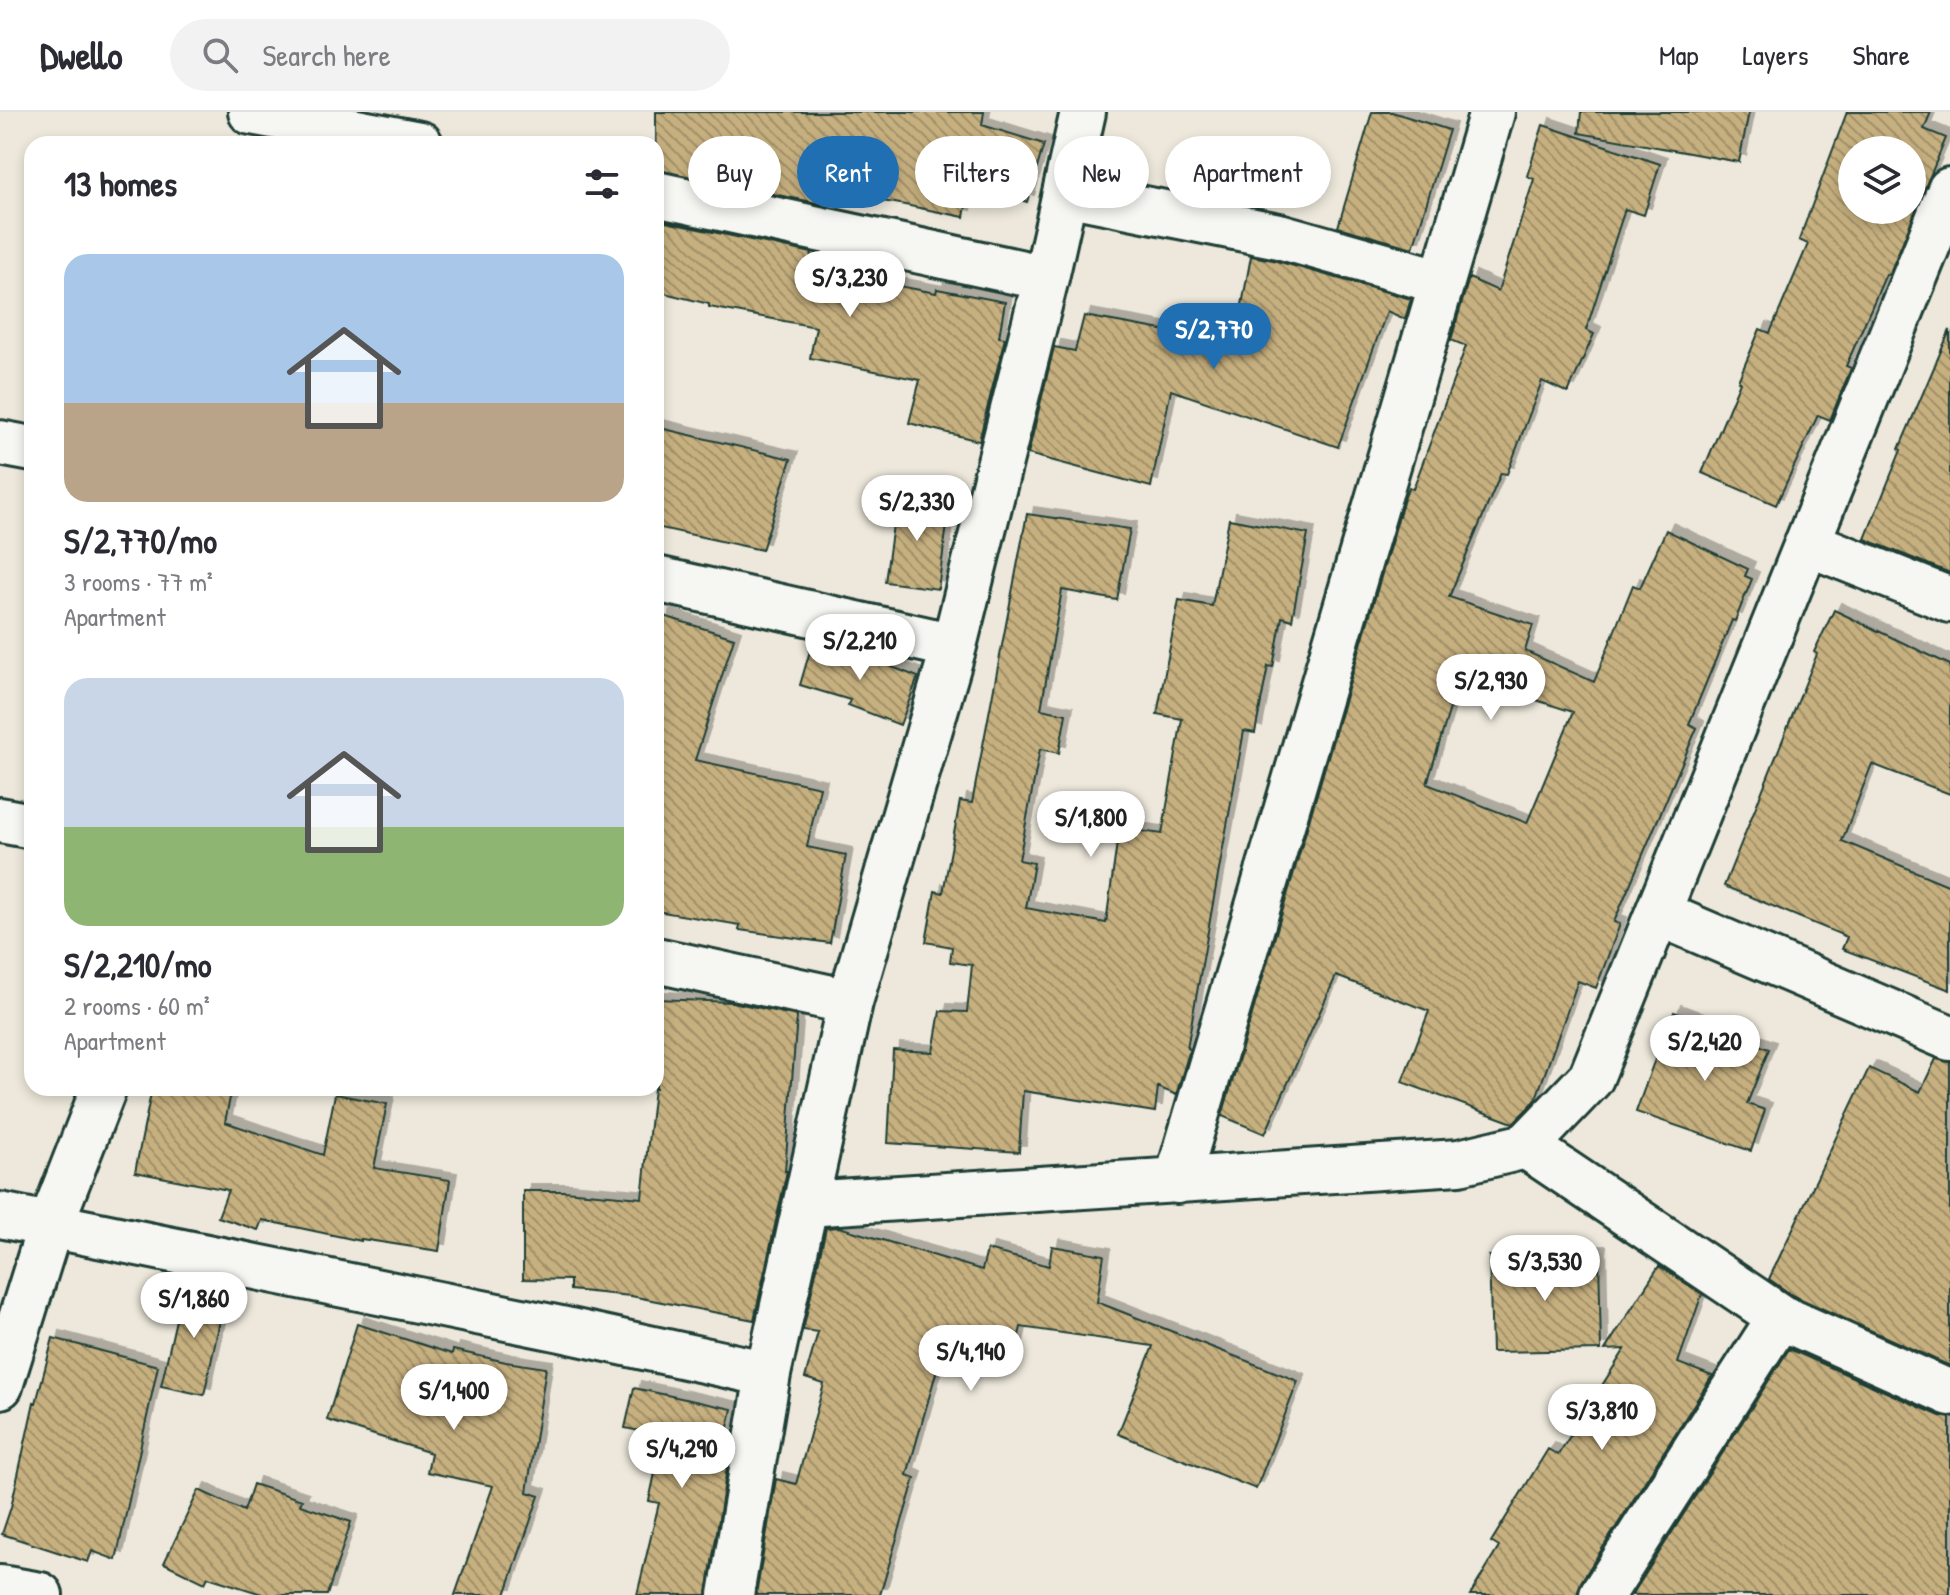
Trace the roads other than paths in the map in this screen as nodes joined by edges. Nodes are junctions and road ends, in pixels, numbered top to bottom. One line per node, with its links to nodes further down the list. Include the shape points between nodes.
1 (251, 112): 5 (street)
2 (434, 112): 6 (street)
3 (1083, 112): 7 (street)
4 (1492, 112): 13 (street)
5 (378, 136)
6 (424, 136)
7 (1078, 136)
8 (664, 196): 12 (street)
9 (1948, 198): 16 (street)
10 (1062, 208): 12 (street)
11 (1140, 208): 13 (street, via 1279,236)
12 (1046, 278): 19 (street)
13 (1442, 282): 28 (street)
14 (0, 443): 15 (street)
15 (24, 448)
16 (1807, 543): 18 (street); 22 (street)
17 (664, 581): 19 (street)
18 (1950, 600)
19 (954, 646): 24 (street)
20 (0, 820): 21 (street)
21 (24, 824)
22 (1658, 913): 25 (street); 27 (street, via 1591,1078)
23 (664, 962): 24 (street)
24 (850, 1002): 29 (street)
25 (1950, 1038)
26 (101, 1096): 31 (street)
27 (1526, 1146): 28 (street, via 1459,1162); 32 (street)
28 (1177, 1181): 29 (street)
29 (806, 1204): 33 (street)
30 (0, 1215): 31 (street)
31 (50, 1226): 33 (street); 34 (street)
32 (1780, 1317): 35 (street); 39 (street)
33 (768, 1374): 38 (street)
34 (0, 1386)
35 (1950, 1393)
36 (0, 1588): 37 (street)
37 (40, 1595)
38 (731, 1595)
39 (1602, 1595)

